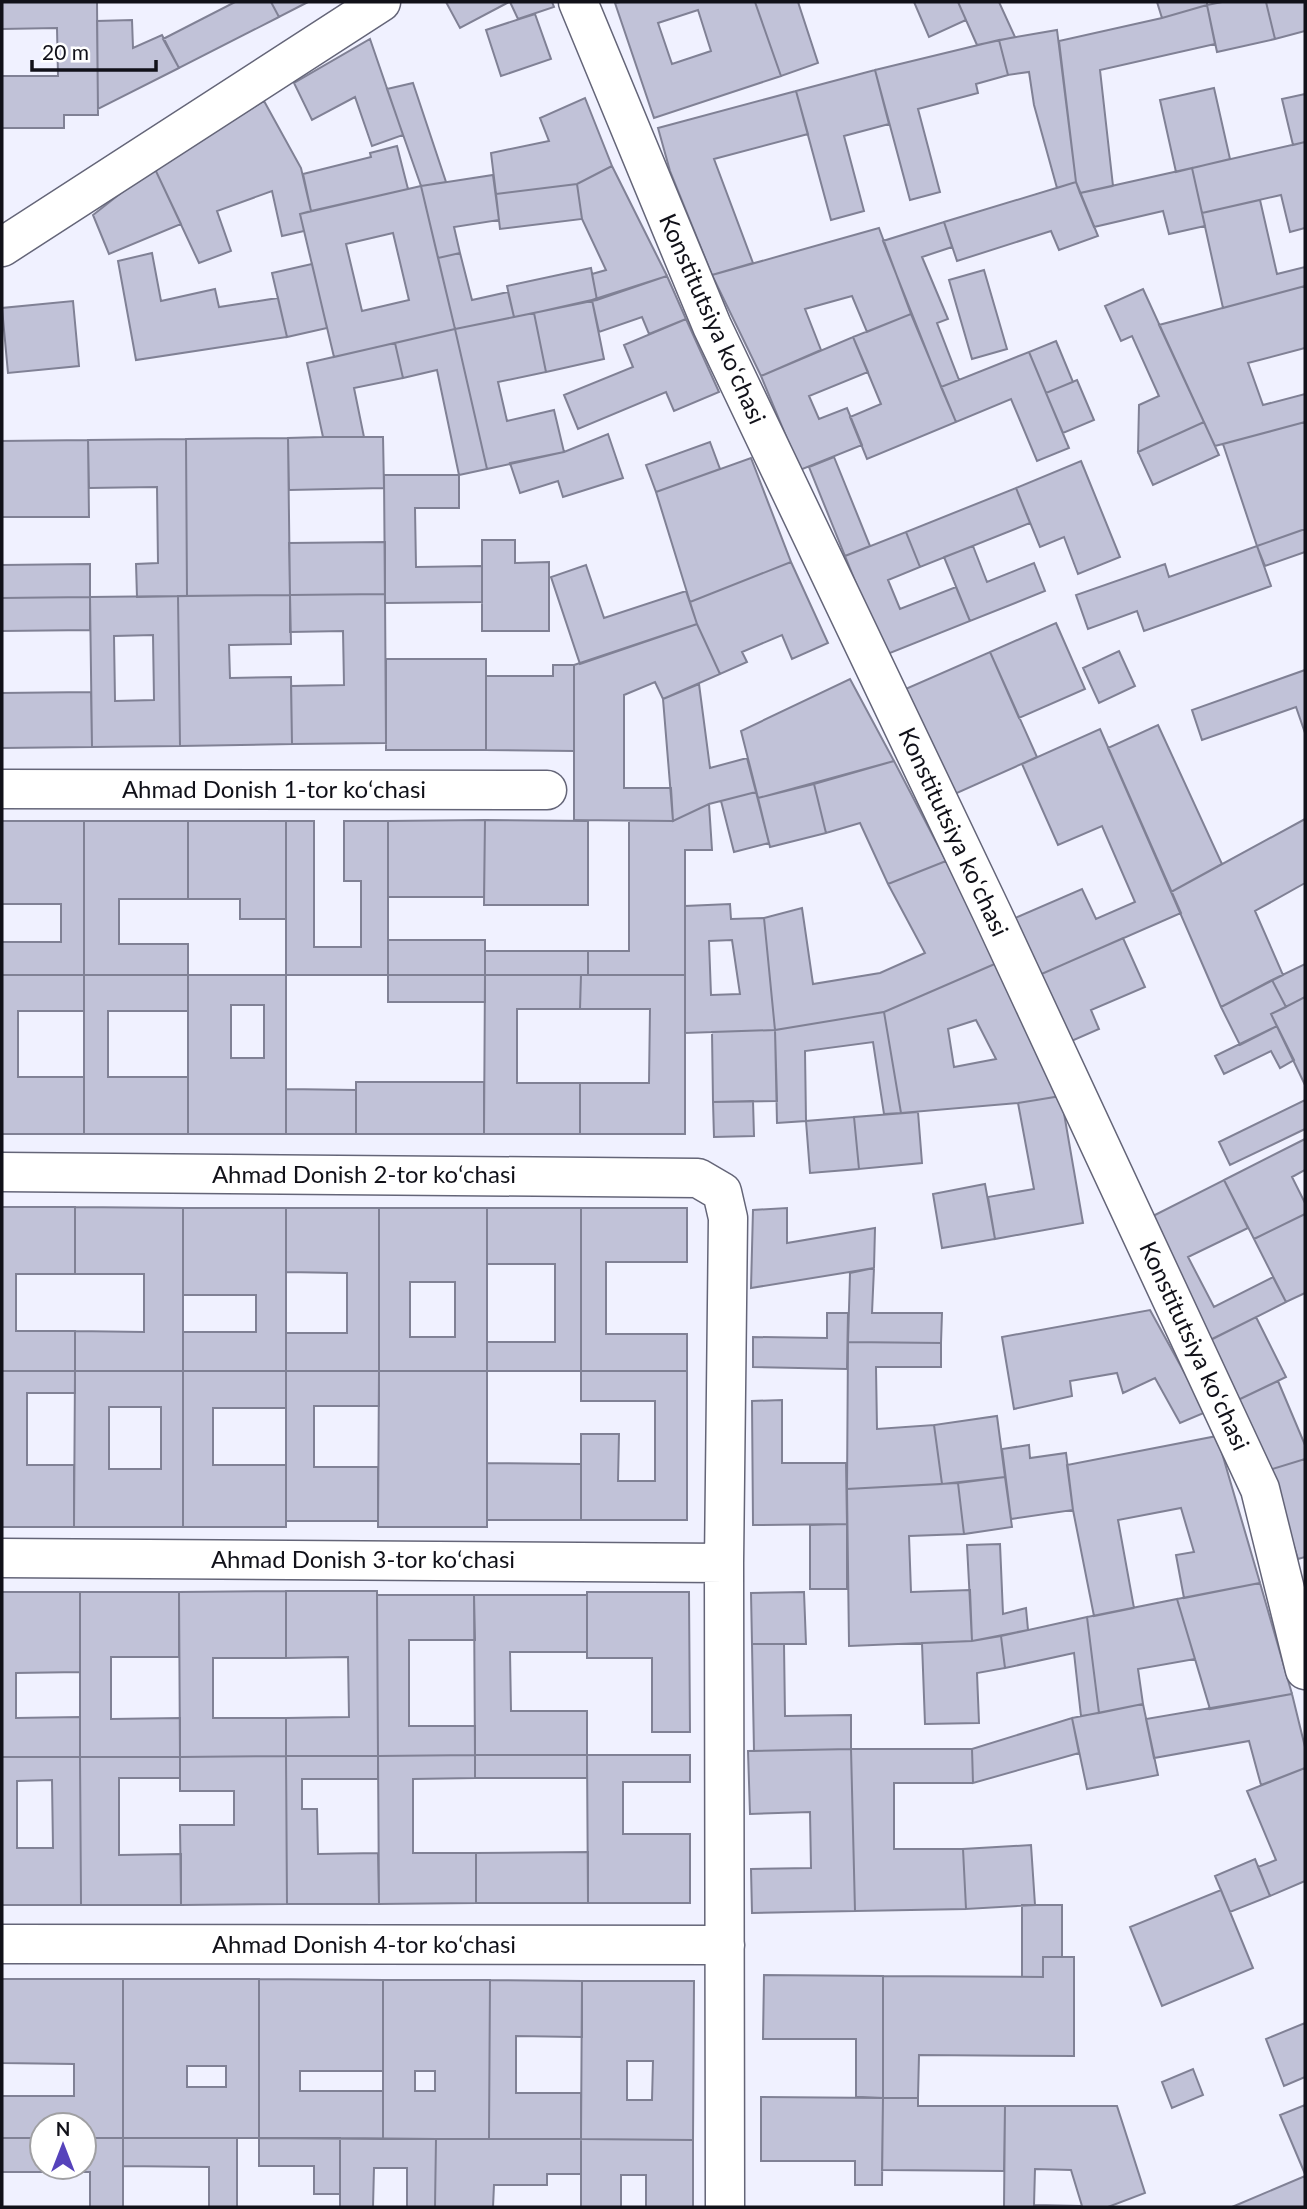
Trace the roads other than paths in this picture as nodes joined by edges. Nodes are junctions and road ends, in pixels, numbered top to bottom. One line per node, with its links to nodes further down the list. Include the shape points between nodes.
1 (381, 2): 3 (street)
2 (578, 2): 9 (street, Konstitutsiya koʻchasi, via 712,326 1260,1489)
3 (2, 247)
4 (2, 789): 5 (street, Ahmad Donish 1-tor koʻchasi)
5 (547, 790)
6 (2, 1172): 8 (street, Ahmad Donish 2-tor koʻchasi, via 698,1178 722,1192 727,1218)
7 (2, 1558): 8 (street, Ahmad Donish 3-tor koʻchasi)
8 (724, 1563): 11 (street)
9 (1305, 1670)
10 (2, 1944): 11 (street, Ahmad Donish 4-tor koʻchasi)
11 (725, 1945): 12 (street)
12 (725, 2207)

